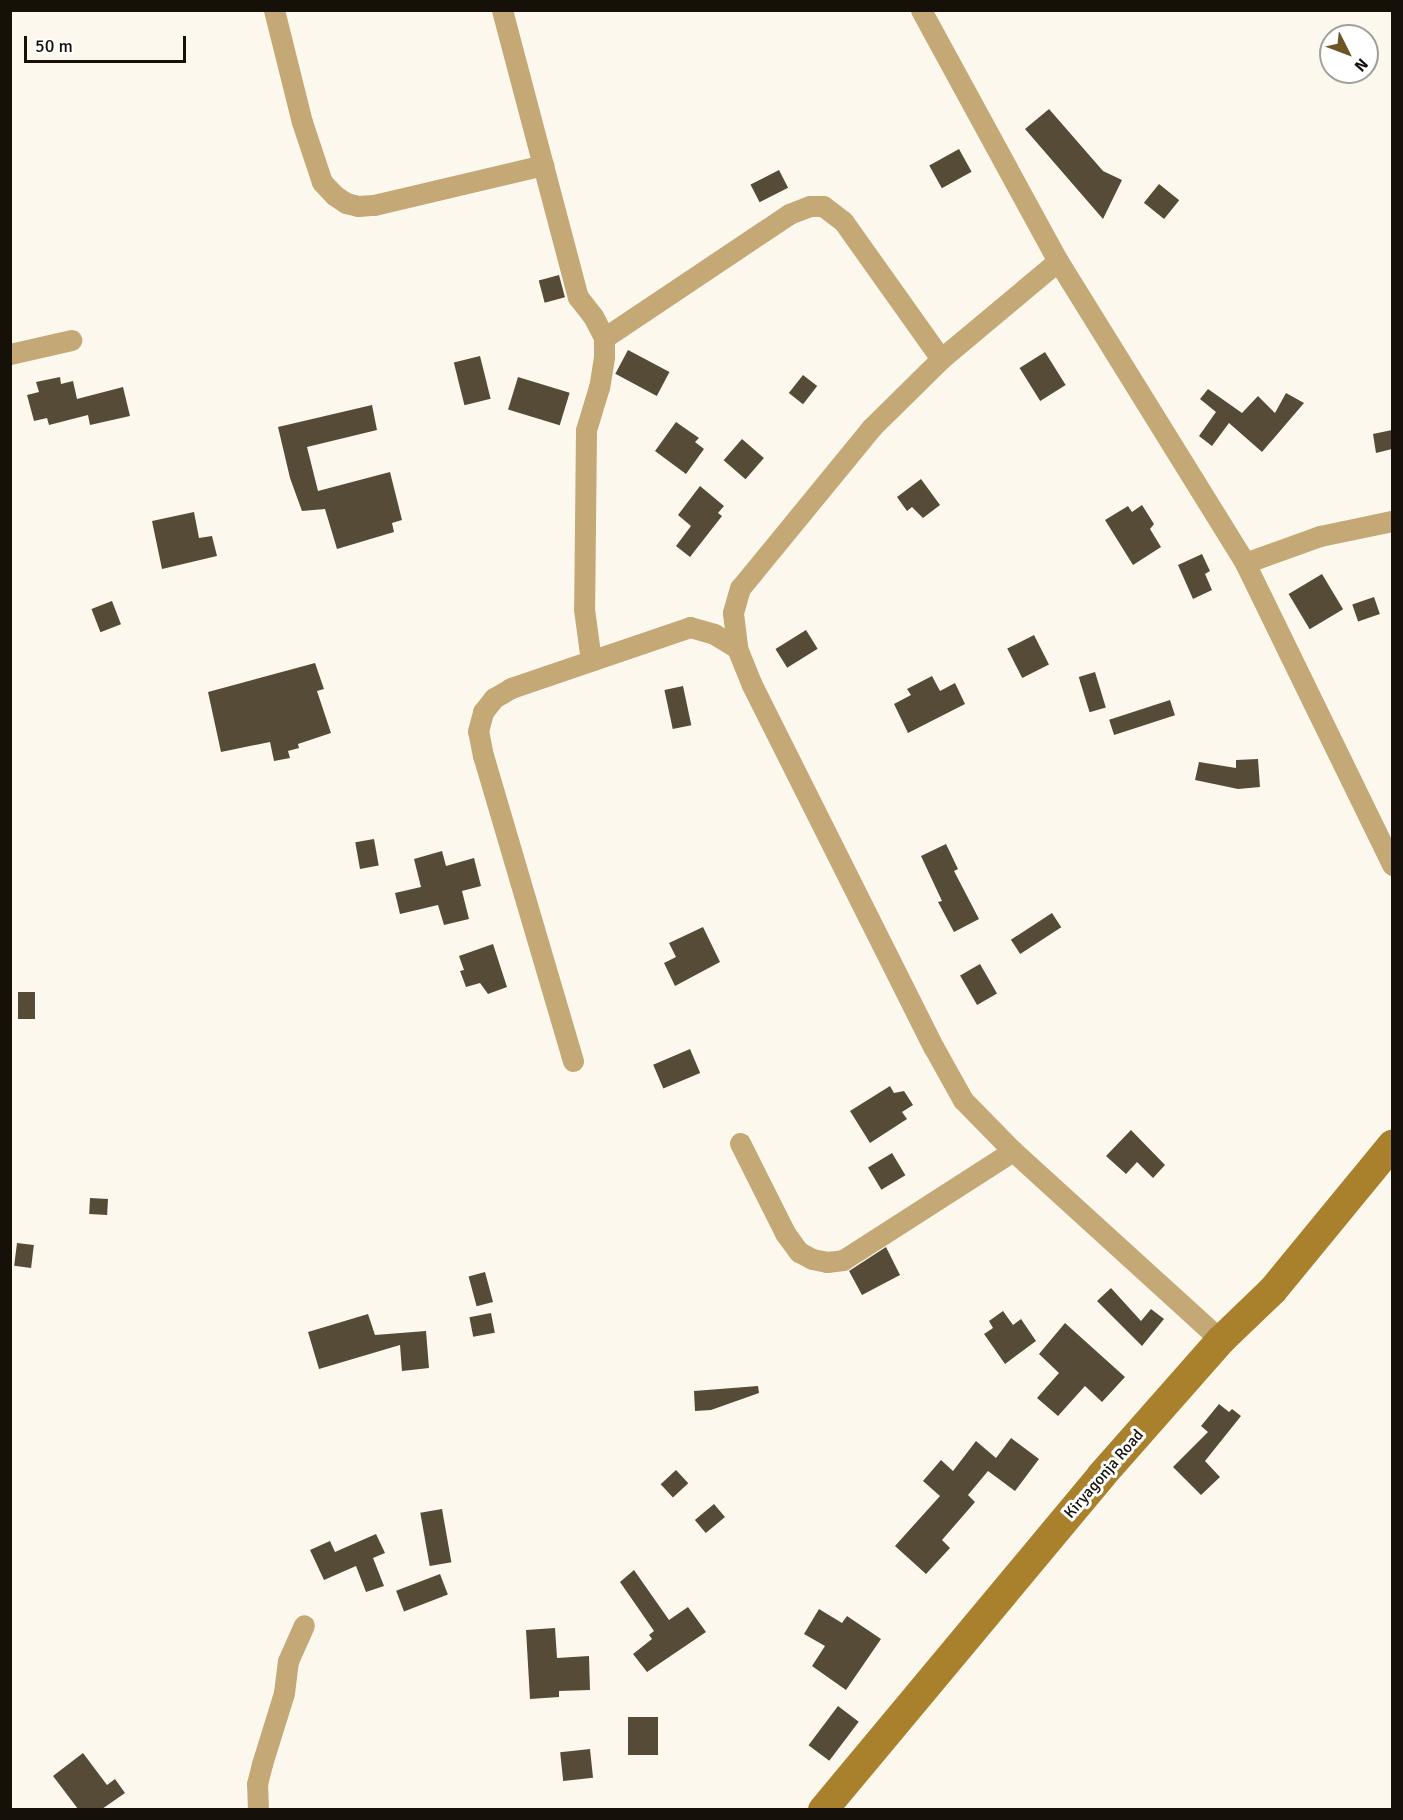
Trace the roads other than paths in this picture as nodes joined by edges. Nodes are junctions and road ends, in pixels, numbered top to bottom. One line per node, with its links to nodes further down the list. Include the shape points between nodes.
1 (274, 10): 4 (street, via 302,122 322,182 340,199 358,206 374,205)
2 (502, 10): 4 (street)
3 (921, 10): 5 (street)
4 (543, 165): 6 (street, via 578,297)
5 (1059, 261): 9 (street); 11 (street)
6 (604, 338): 9 (street, via 789,214 810,206 824,207 843,221); 13 (street, via 599,387 586,430 584,609)
7 (71, 340): 8 (street)
8 (10, 354)
9 (941, 359): 12 (street, via 872,427 740,588 733,614)
10 (1392, 521): 11 (street, via 1320,536)
11 (1245, 563): 14 (street)
12 (738, 648): 13 (street, via 714,633 690,627); 18 (street, via 752,685 939,1057 963,1100)
13 (591, 661): 15 (street, via 494,698 483,712 478,731)
14 (1392, 865)
15 (573, 1061)
16 (740, 1143): 18 (street, via 785,1233 799,1252 827,1262 843,1260)
17 (1392, 1145): 19 (street, Kiryagonja Road, via 1273,1290)
18 (1013, 1151): 19 (street)
19 (1221, 1340): 22 (street, Kiryagonja Road, via 1101,1476)
20 (304, 1626): 21 (street, via 288,1661 284,1693 262,1764 257,1784)
21 (258, 1809)
22 (823, 1809)

